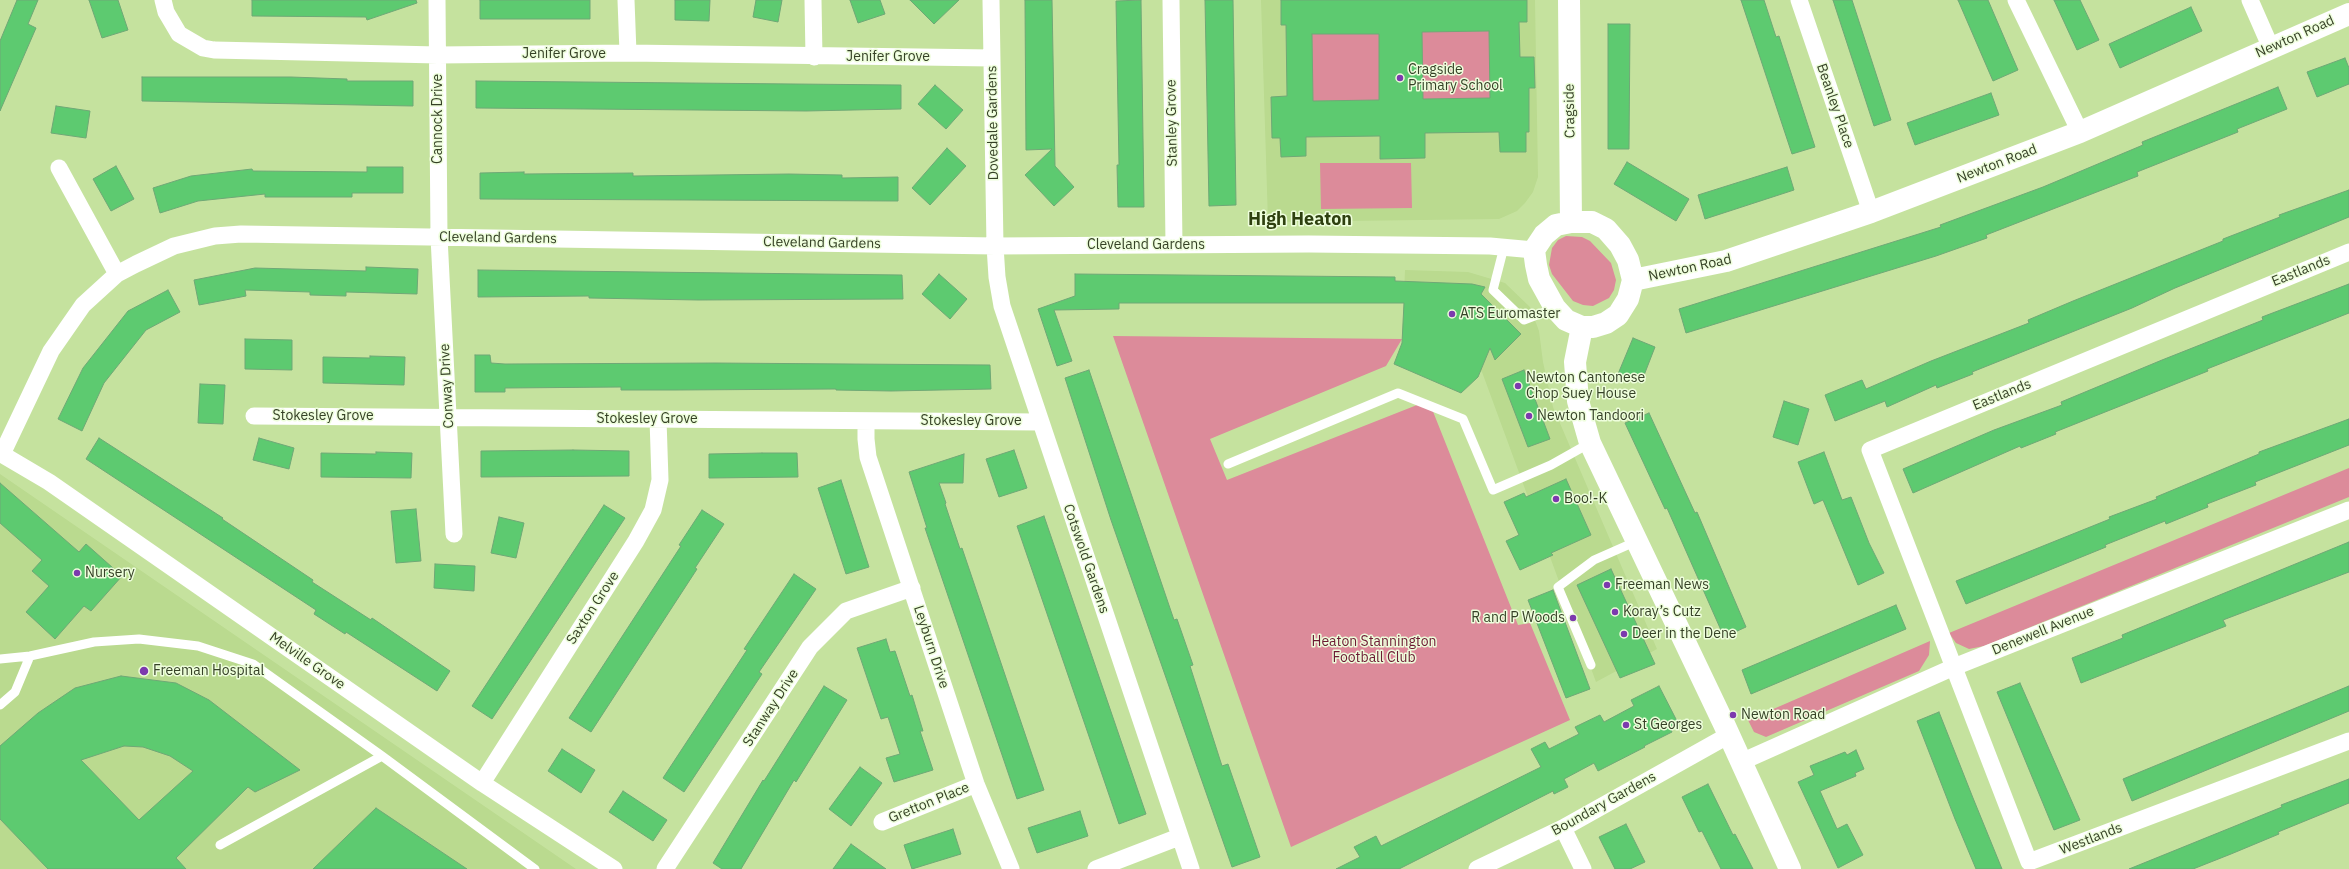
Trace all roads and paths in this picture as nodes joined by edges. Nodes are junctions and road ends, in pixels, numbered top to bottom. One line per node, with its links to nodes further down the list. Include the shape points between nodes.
1 (163, 0): 14 (street, Jenifer Grove, via 166,12 180,34 196,44 214,50)
2 (437, 0): 14 (street, Cannock Drive)
3 (626, 0): 13 (street)
4 (813, 0): 15 (street)
5 (991, 0): 16 (street, Dovedale Gardens)
6 (1171, 0): 22 (street, Stanley Grove)
7 (1569, 0): 20 (street, Cragside)
8 (1799, 0): 19 (street, Beanley Place)
9 (2016, 0): 17 (street)
10 (2250, 0): 12 (street)
11 (2349, 14): 12 (street, Newton Road)
12 (2272, 48): 17 (street, Newton Road)
13 (628, 53): 14 (street, Jenifer Grove); 15 (street, Jenifer Grove)
14 (438, 54): 21 (street, Cannock Drive)
15 (814, 57): 16 (street, Jenifer Grove)
16 (992, 58): 23 (street, Dovedale Gardens)
17 (2080, 132): 19 (street, Newton Road)
18 (59, 168): 27 (street)
19 (1870, 212): 28 (street, Newton Road, via 1726,262)
20 (1571, 222): 25 (street, via 1556,225 1544,235); 28 (street, via 1592,222 1606,229 1620,245 1628,260)
21 (440, 237): 23 (street, Cleveland Gardens); 27 (street, Cleveland Gardens, via 241,234 215,236 174,246); 32 (street, Conway Drive)
22 (1174, 245): 23 (street, Cleveland Gardens); 24 (street, Cleveland Gardens)
23 (995, 246): 35 (street, Cotswold Gardens, via 1002,306)
24 (1504, 247): 25 (street, Cleveland Gardens); 29 (lane, via 1493,290 1524,320)
25 (1534, 250): 29 (street, via 1539,279)
26 (2349, 252): 46 (street, Eastlands, via 1870,450)
27 (118, 274): 37 (street, Cleveland Gardens, via 83,305 58,338)
28 (1633, 280): 30 (street, via 1628,299 1618,315 1606,323)
29 (1555, 308): 30 (street, via 1566,320)
30 (1582, 327): 36 (street, via 1575,362 1578,401)
31 (254, 416): 32 (street, Stokesley Grove)
32 (448, 417): 33 (street, Stokesley Grove); 40 (street, Conway Drive)
33 (658, 419): 34 (street, Stokesley Grove); 52 (street, Saxton Grove, via 660,480 653,510 632,548)
34 (866, 421): 35 (street, Stokesley Grove); 42 (street, Leyburn Drive, via 868,457)
35 (1039, 422): 56 (street, Cotswold Gardens)
36 (1590, 443): 38 (lane, via 1551,465 1493,490 1463,419 1398,393); 41 (street)
37 (1, 454): 52 (street, Melville Grove, via 55,486)
38 (1228, 464)
39 (2349, 510): 46 (street, Denewell Avenue)
40 (454, 534)
41 (1637, 541): 45 (lane, via 1594,560 1558,587); 48 (street)
42 (912, 588): 53 (street, Leyburn Drive); 60 (street, Stanway Drive, via 846,611 810,647)
43 (30, 656): 44 (lane); 47 (lane, via 15,692); 50 (lane, via 94,642 140,639 198,646 253,664)
44 (1, 657)
45 (1591, 665)
46 (1954, 667): 49 (street, Westlands, via 2029,862); 51 (street, Denewell Avenue)
47 (0, 705)
48 (1729, 735): 51 (street); 55 (street, Boundary Gardens)
49 (2349, 741)
50 (382, 756): 57 (lane); 58 (lane)
51 (1741, 762): 66 (street)
52 (482, 783): 59 (street, Melville Grove)
53 (976, 784): 54 (street, Gretton Place); 61 (street, Leyburn Drive)
54 (882, 822)
55 (1563, 828): 64 (street, Boundary Gardens); 65 (street)
56 (1179, 837): 62 (street); 63 (street, Cotswold Gardens)
57 (220, 845)
58 (535, 869)
59 (614, 869)
60 (665, 869)
61 (1011, 869)
62 (1096, 869)
63 (1191, 869)
64 (1477, 869)
65 (1583, 869)
66 (1790, 869)

